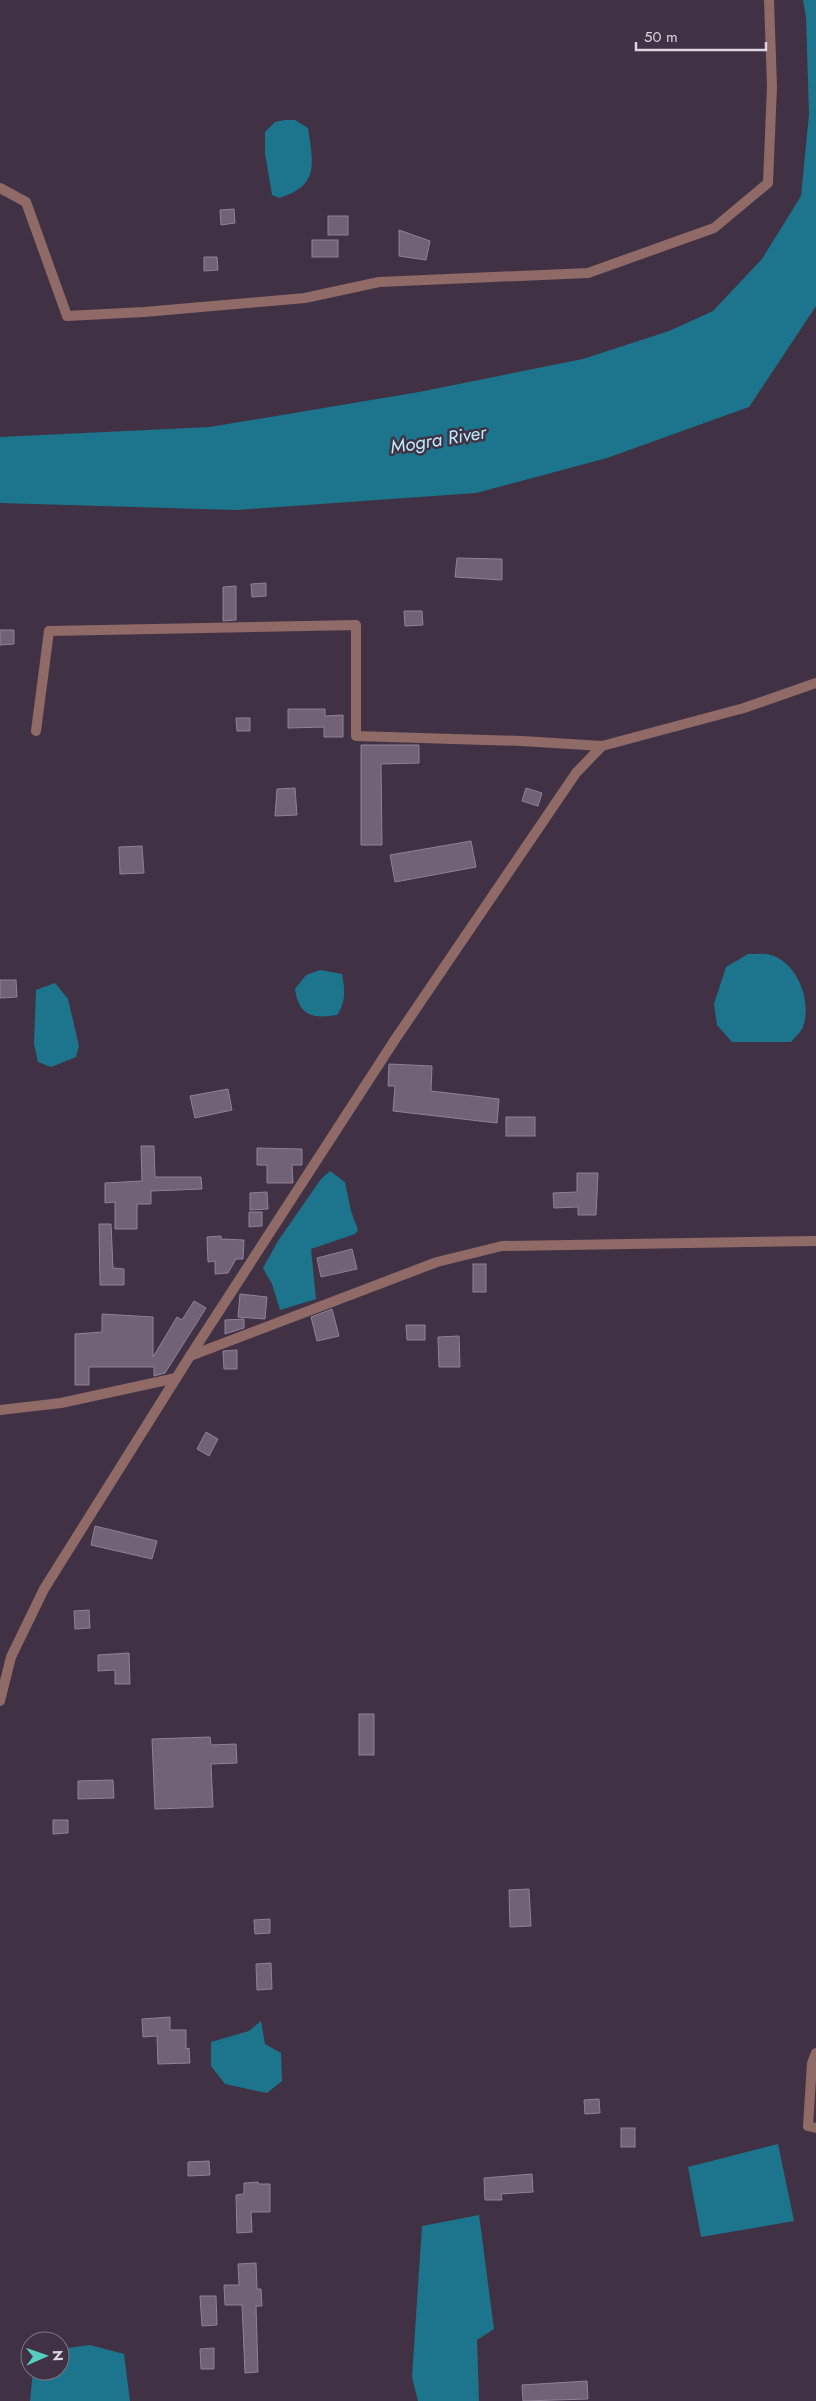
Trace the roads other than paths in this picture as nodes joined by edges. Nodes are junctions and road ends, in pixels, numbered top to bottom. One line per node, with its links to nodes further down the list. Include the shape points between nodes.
1 (769, 0): 2 (street, via 772,86 768,184 714,228 588,273 379,282 305,298 66,316 26,202)
2 (0, 188)
3 (816, 683): 5 (street, via 744,708)
4 (36, 730): 5 (street, via 49,632 356,626 356,736)
5 (602, 746): 7 (street, via 576,774 410,1016)
6 (816, 1241): 7 (street, via 502,1246 438,1262)
7 (190, 1356): 8 (street)
8 (176, 1378): 9 (street, via 61,1403); 10 (street, via 44,1589 11,1658)
9 (0, 1410)
10 (0, 1701)
11 (816, 2053): 12 (street, via 812,2063 808,2126)
12 (816, 2128)

